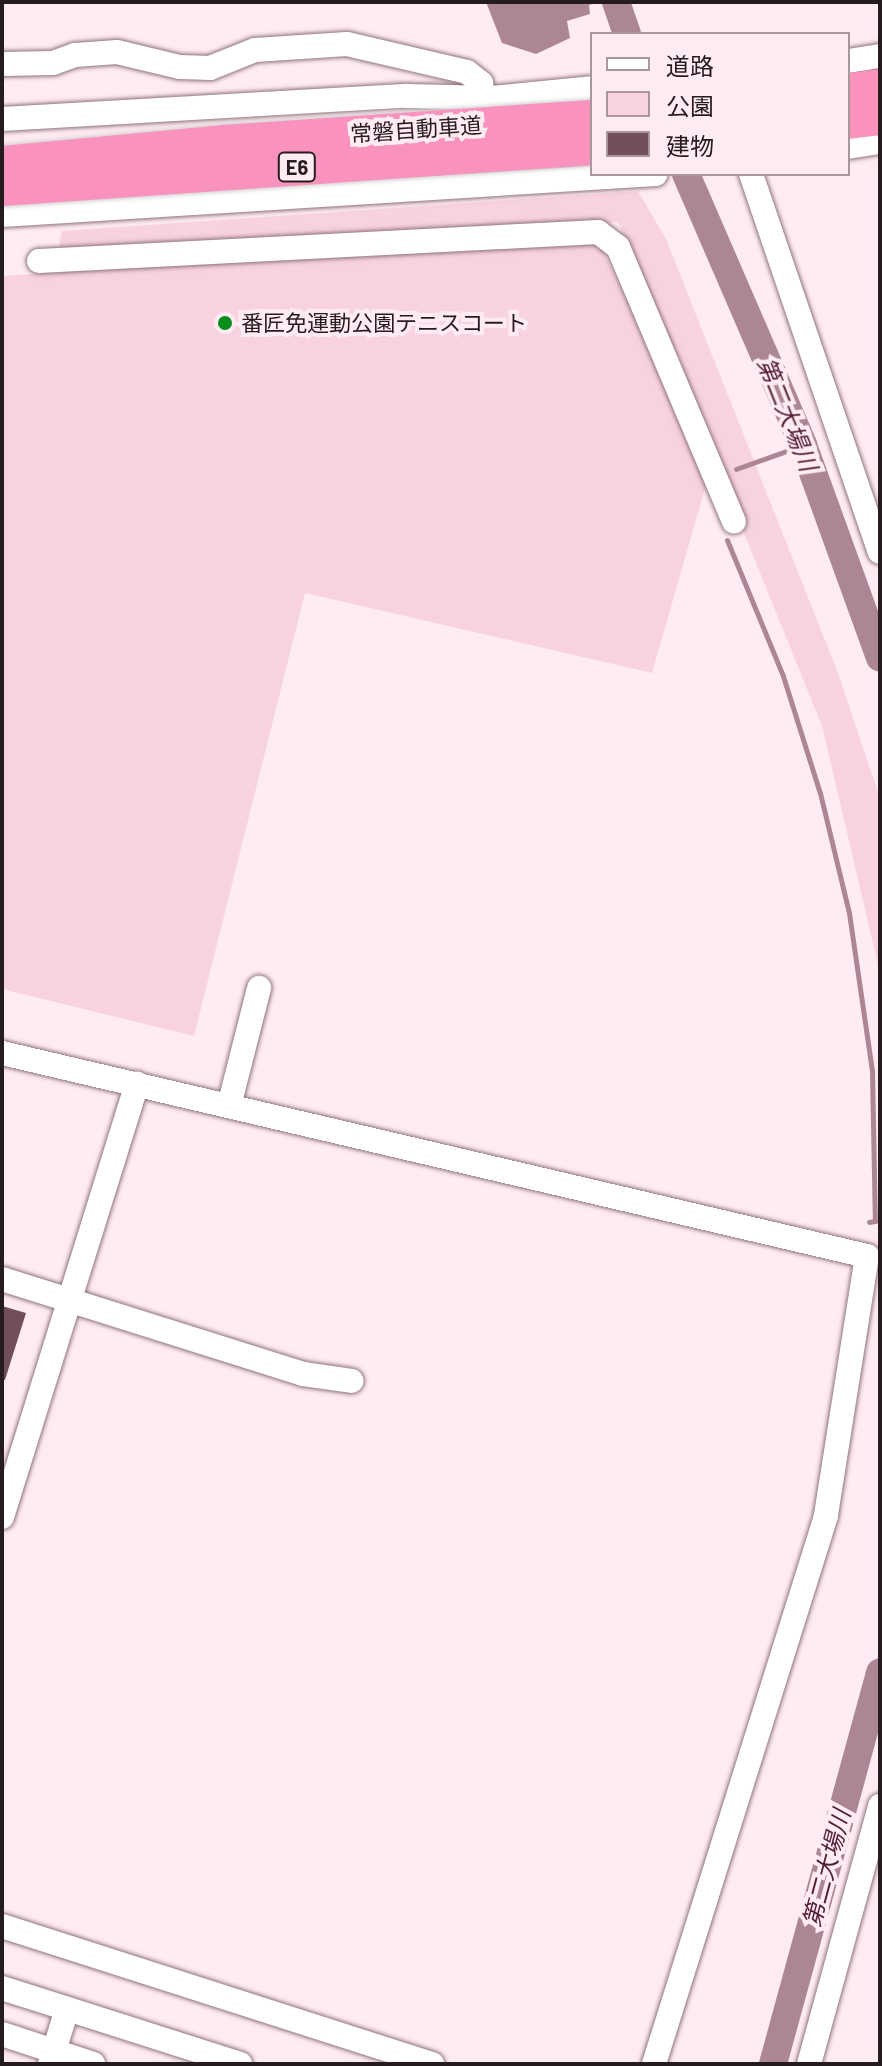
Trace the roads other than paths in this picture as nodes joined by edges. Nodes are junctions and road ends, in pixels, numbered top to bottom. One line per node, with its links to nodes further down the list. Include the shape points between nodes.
1 (157, 47): 2 (street)
2 (127, 53): 5 (street); 9 (street, via 180,67 210,68 255,50 347,44 467,72)
3 (880, 56): 4 (street)
4 (850, 61)
5 (2, 64)
6 (880, 86): 8 (highway)
7 (590, 88): 9 (street)
8 (850, 90)
9 (488, 98): 10 (street, via 407,96); 23 (street)
10 (58, 117): 13 (street); 25 (street)
11 (590, 117): 17 (highway, 常磐自動車道 / E6, bridge)
12 (880, 118): 14 (highway)
13 (2, 119)
14 (850, 136)
15 (850, 137): 18 (street)
16 (2, 142): 17 (highway, bridge, via 87,136)
17 (224, 142): 20 (highway, 常磐自動車道 / E6, bridge)
18 (880, 142)
19 (590, 148): 24 (highway, 常磐自動車道 / E6, bridge)
20 (2, 163)
21 (627, 176): 23 (street)
22 (752, 176): 29 (street)
23 (496, 185): 25 (street)
24 (2, 189)
25 (49, 212): 26 (street)
26 (2, 215)
27 (39, 261): 28 (street, via 598,232 618,247)
28 (734, 522)
29 (880, 552)
30 (259, 988): 33 (street)
31 (2, 1053): 32 (street)
32 (137, 1084): 33 (street); 35 (street)
33 (229, 1106): 48 (street, via 867,1256 826,1516)
34 (2, 1279): 35 (street)
35 (69, 1300): 36 (street, via 303,1374); 37 (street)
36 (352, 1381)
37 (2, 1517)
38 (880, 1806): 39 (street)
39 (873, 1860): 49 (street)
40 (2, 1926): 47 (street)
41 (2, 1988): 42 (street)
42 (67, 2009): 44 (street); 46 (street)
43 (2, 2034): 44 (street)
44 (52, 2058): 45 (street)
45 (93, 2064)
46 (240, 2064)
47 (432, 2064)
48 (654, 2064)
49 (809, 2064)

